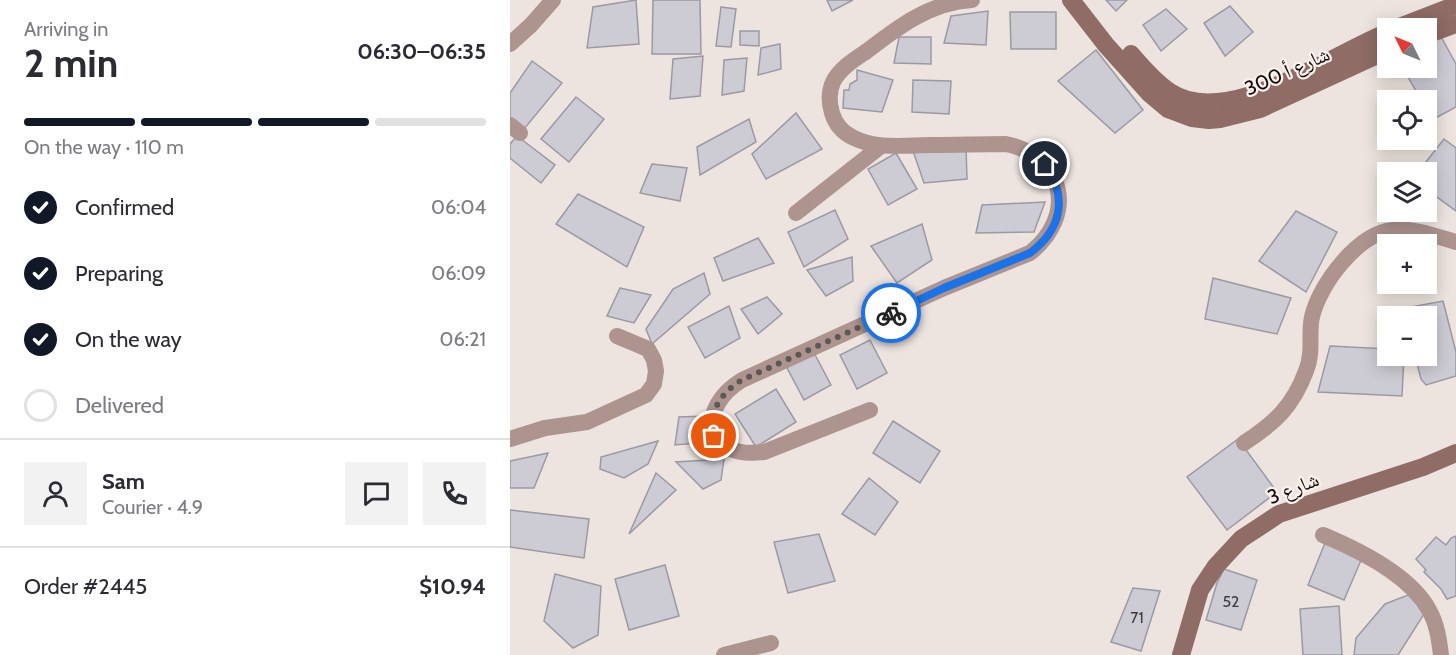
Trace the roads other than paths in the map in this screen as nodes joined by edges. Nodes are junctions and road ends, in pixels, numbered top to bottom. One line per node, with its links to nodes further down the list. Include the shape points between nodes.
1 (553, 0): 10 (street)
2 (972, 0): 13 (street, via 942,6 905,22 840,71 833,82 830,107 841,129 851,137)
3 (1071, 0): 12 (street, شارع أ 300, via 1106,45 1168,109 1209,120 1220,119 1260,110)
4 (1085, 0): 12 (street, شارع أ 300, via 1143,68 1172,93 1196,102 1225,102)
5 (1456, 5): 6 (street)
6 (1423, 18)
7 (1456, 24): 8 (street)
8 (1437, 31)
9 (1377, 38): 12 (street, شارع أ 300)
10 (510, 44)
11 (1377, 54): 12 (street, شارع أ 300)
12 (1290, 87)
13 (881, 146): 14 (street); 17 (street, via 1020,147 1045,164 1058,190 1059,204 1051,233 1030,253 742,380 722,398 712,429 721,444 731,450 755,454)
14 (796, 213)
15 (1456, 242): 19 (street, via 1415,231 1390,230 1353,251 1316,302 1307,370 1290,403 1270,426)
16 (617, 336): 18 (street, via 648,349 654,360 654,384 646,395 586,422 545,428)
17 (870, 410)
18 (510, 439)
19 (1245, 442)
20 (1456, 453): 24 (street, شارع 3, via 1279,514 1241,539 1200,590)
21 (1323, 535): 25 (street, via 1363,554 1412,588 1437,627)
22 (771, 643): 23 (street)
23 (723, 655)
24 (1181, 655)
25 (1441, 655)

